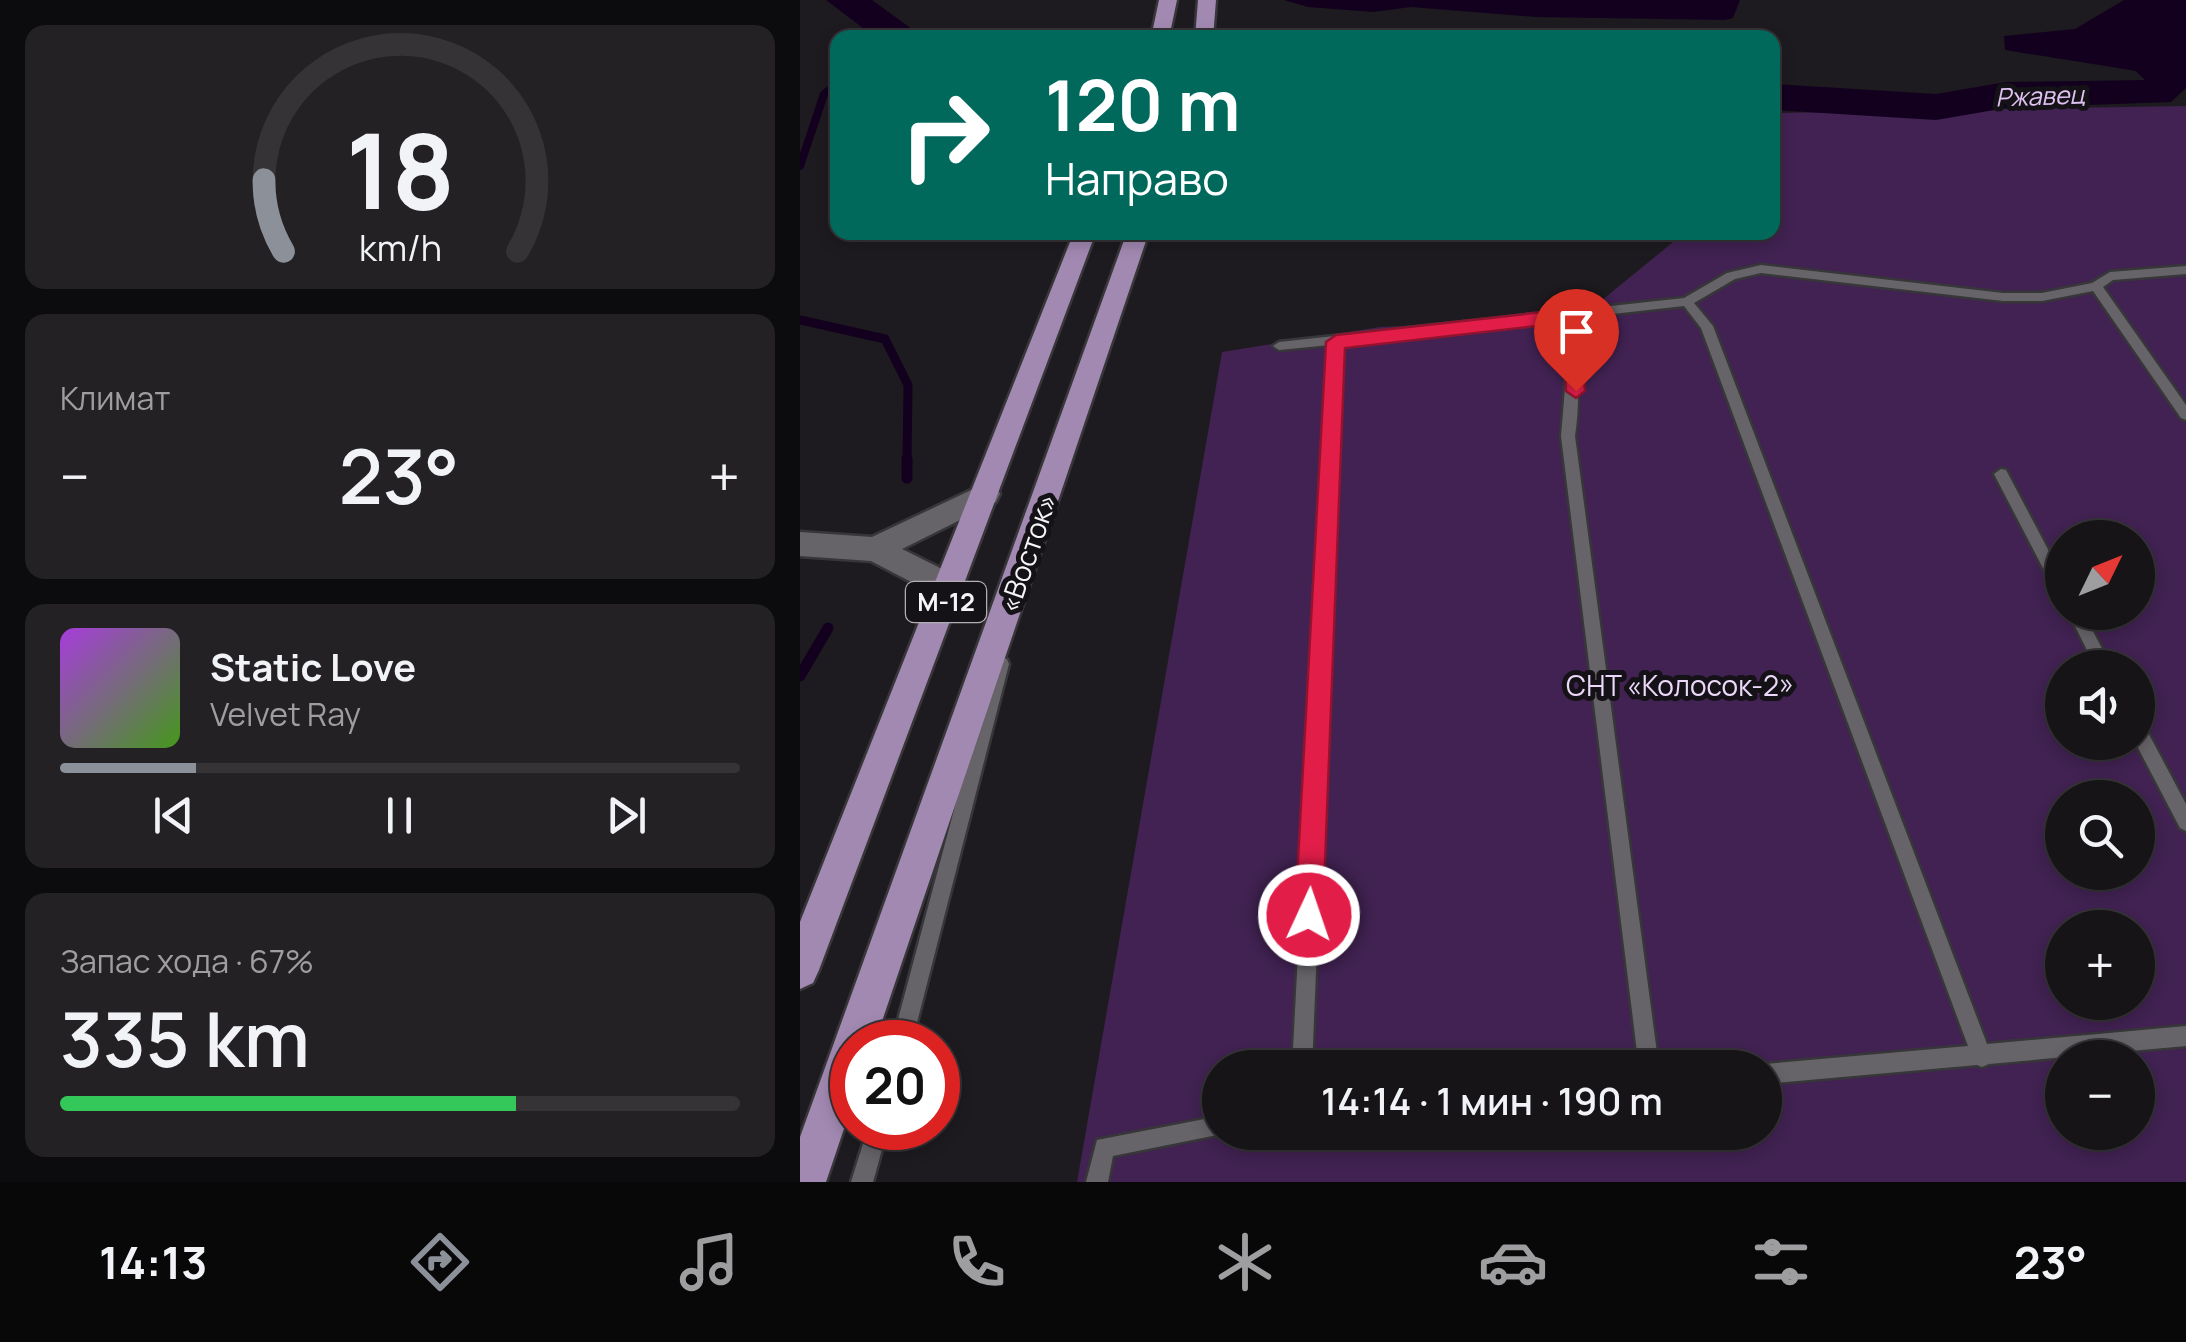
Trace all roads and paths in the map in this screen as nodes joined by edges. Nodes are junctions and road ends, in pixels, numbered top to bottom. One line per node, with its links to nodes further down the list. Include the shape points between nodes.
1 (1168, 0): 3 (main road)
2 (1207, 0): 4 (main road)
3 (1162, 30)
4 (1205, 30)
5 (1083, 240): 15 (main road, М-12)
6 (1135, 240): 17 (main road, «Восток» / М-12)
7 (2186, 270): 8 (lane, via 2110,276)
8 (2096, 286): 9 (lane, via 2003,297 1761,269 1731,276); 13 (lane)
9 (1687, 302): 10 (lane); 29 (lane, via 1707,326)
10 (1561, 316): 11 (lane); 28 (lane, via 1574,363 1568,436)
11 (1336, 342): 12 (lane); 27 (lane)
12 (1279, 346)
13 (2186, 415)
14 (2001, 474): 19 (lane)
15 (986, 494): 18 (street); 20 (main road, М-12)
16 (800, 544): 18 (street)
17 (1032, 544): 24 (main road, «Восток» / М-12); 25 (lane)
18 (875, 549): 20 (street)
19 (2045, 558)
20 (951, 588): 23 (main road, М-12)
21 (2153, 760): 22 (lane)
22 (2186, 822)
23 (800, 970)
24 (863, 1020)
25 (908, 1020)
26 (2186, 1036): 29 (lane)
27 (1303, 1050)
28 (1647, 1050)
29 (1982, 1057): 30 (lane)
30 (1782, 1073)
31 (830, 1113): 34 (main road, «Восток» / М-12)
32 (1202, 1129): 36 (lane, via 1104,1147)
33 (871, 1150): 35 (lane)
34 (805, 1182)
35 (862, 1182)
36 (1097, 1182)

